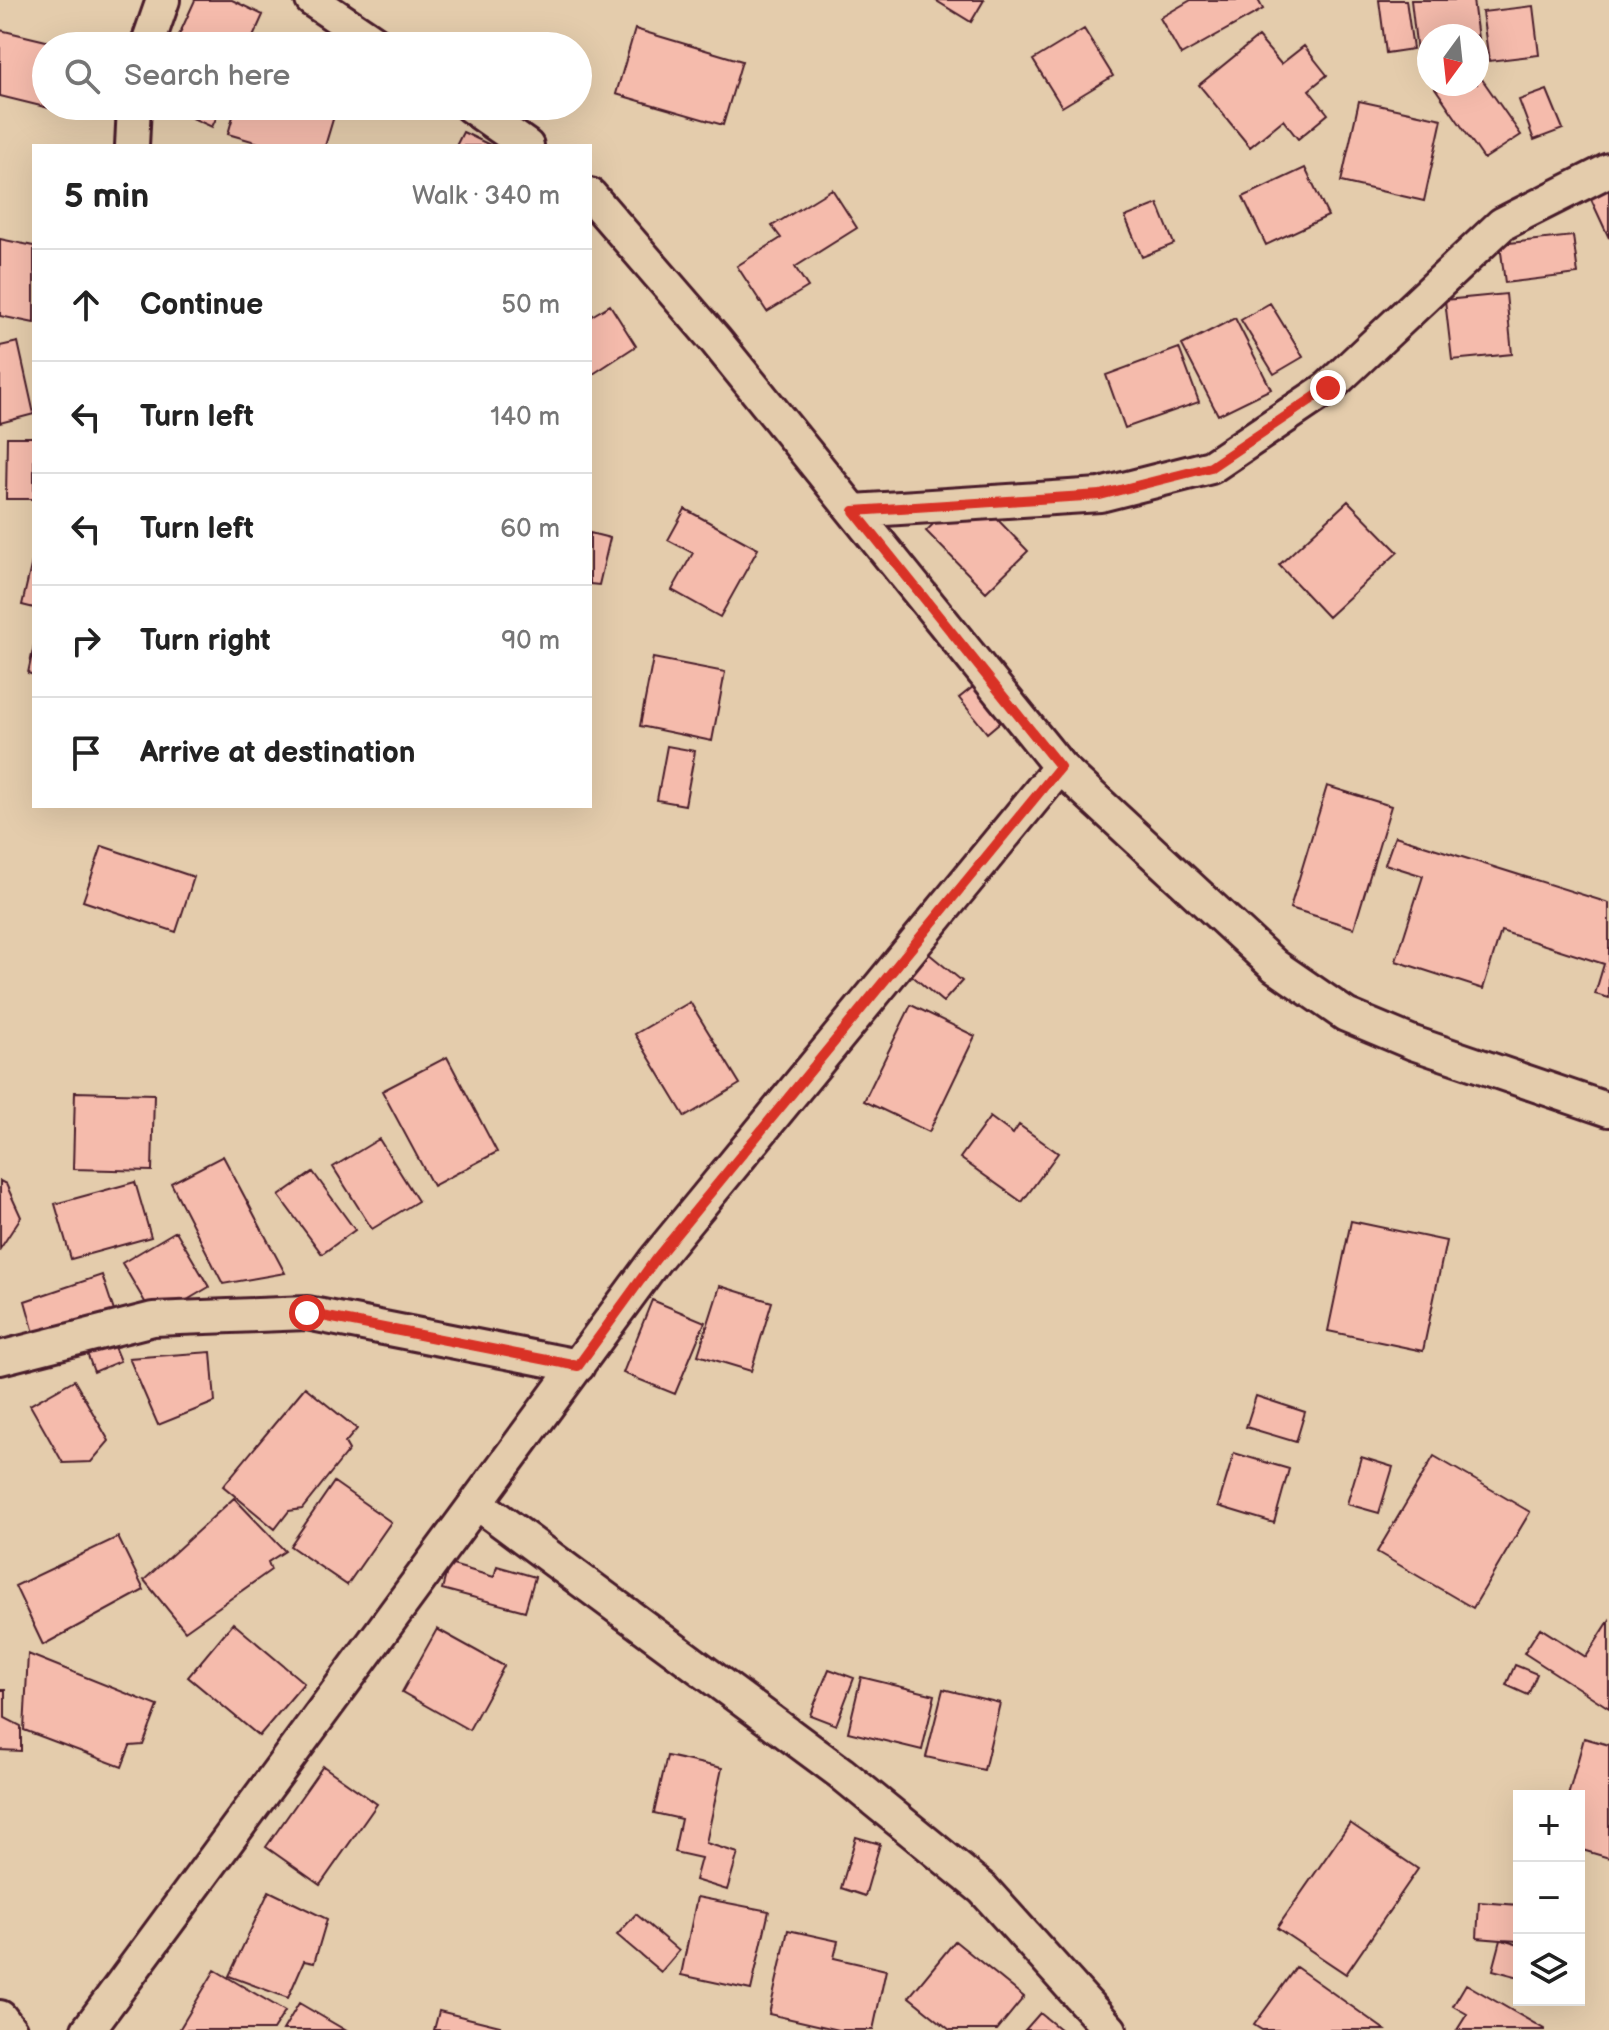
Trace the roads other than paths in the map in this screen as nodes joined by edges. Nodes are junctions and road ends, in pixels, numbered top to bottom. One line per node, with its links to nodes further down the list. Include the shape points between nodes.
1 (163, 0): 3 (street)
2 (312, 0): 4 (street)
3 (152, 32)
4 (359, 32)
5 (133, 120): 7 (street)
6 (490, 120): 8 (street)
7 (132, 144)
8 (524, 144)
9 (1609, 170): 11 (street, via 1502,224 1328,388 1211,467 1100,495)
10 (592, 197): 11 (street)
11 (854, 511): 12 (street)
12 (1060, 767): 13 (street, via 1275,966 1346,1015); 15 (street, via 655,1260)
13 (1609, 1110)
14 (0, 1358): 15 (street, via 153,1319 307,1313)
15 (578, 1366): 16 (street)
16 (477, 1503): 19 (street); 20 (street, via 841,1773 983,1889)
17 (0, 2017): 18 (street)
18 (10, 2030)
19 (88, 2030)
20 (1110, 2030)

